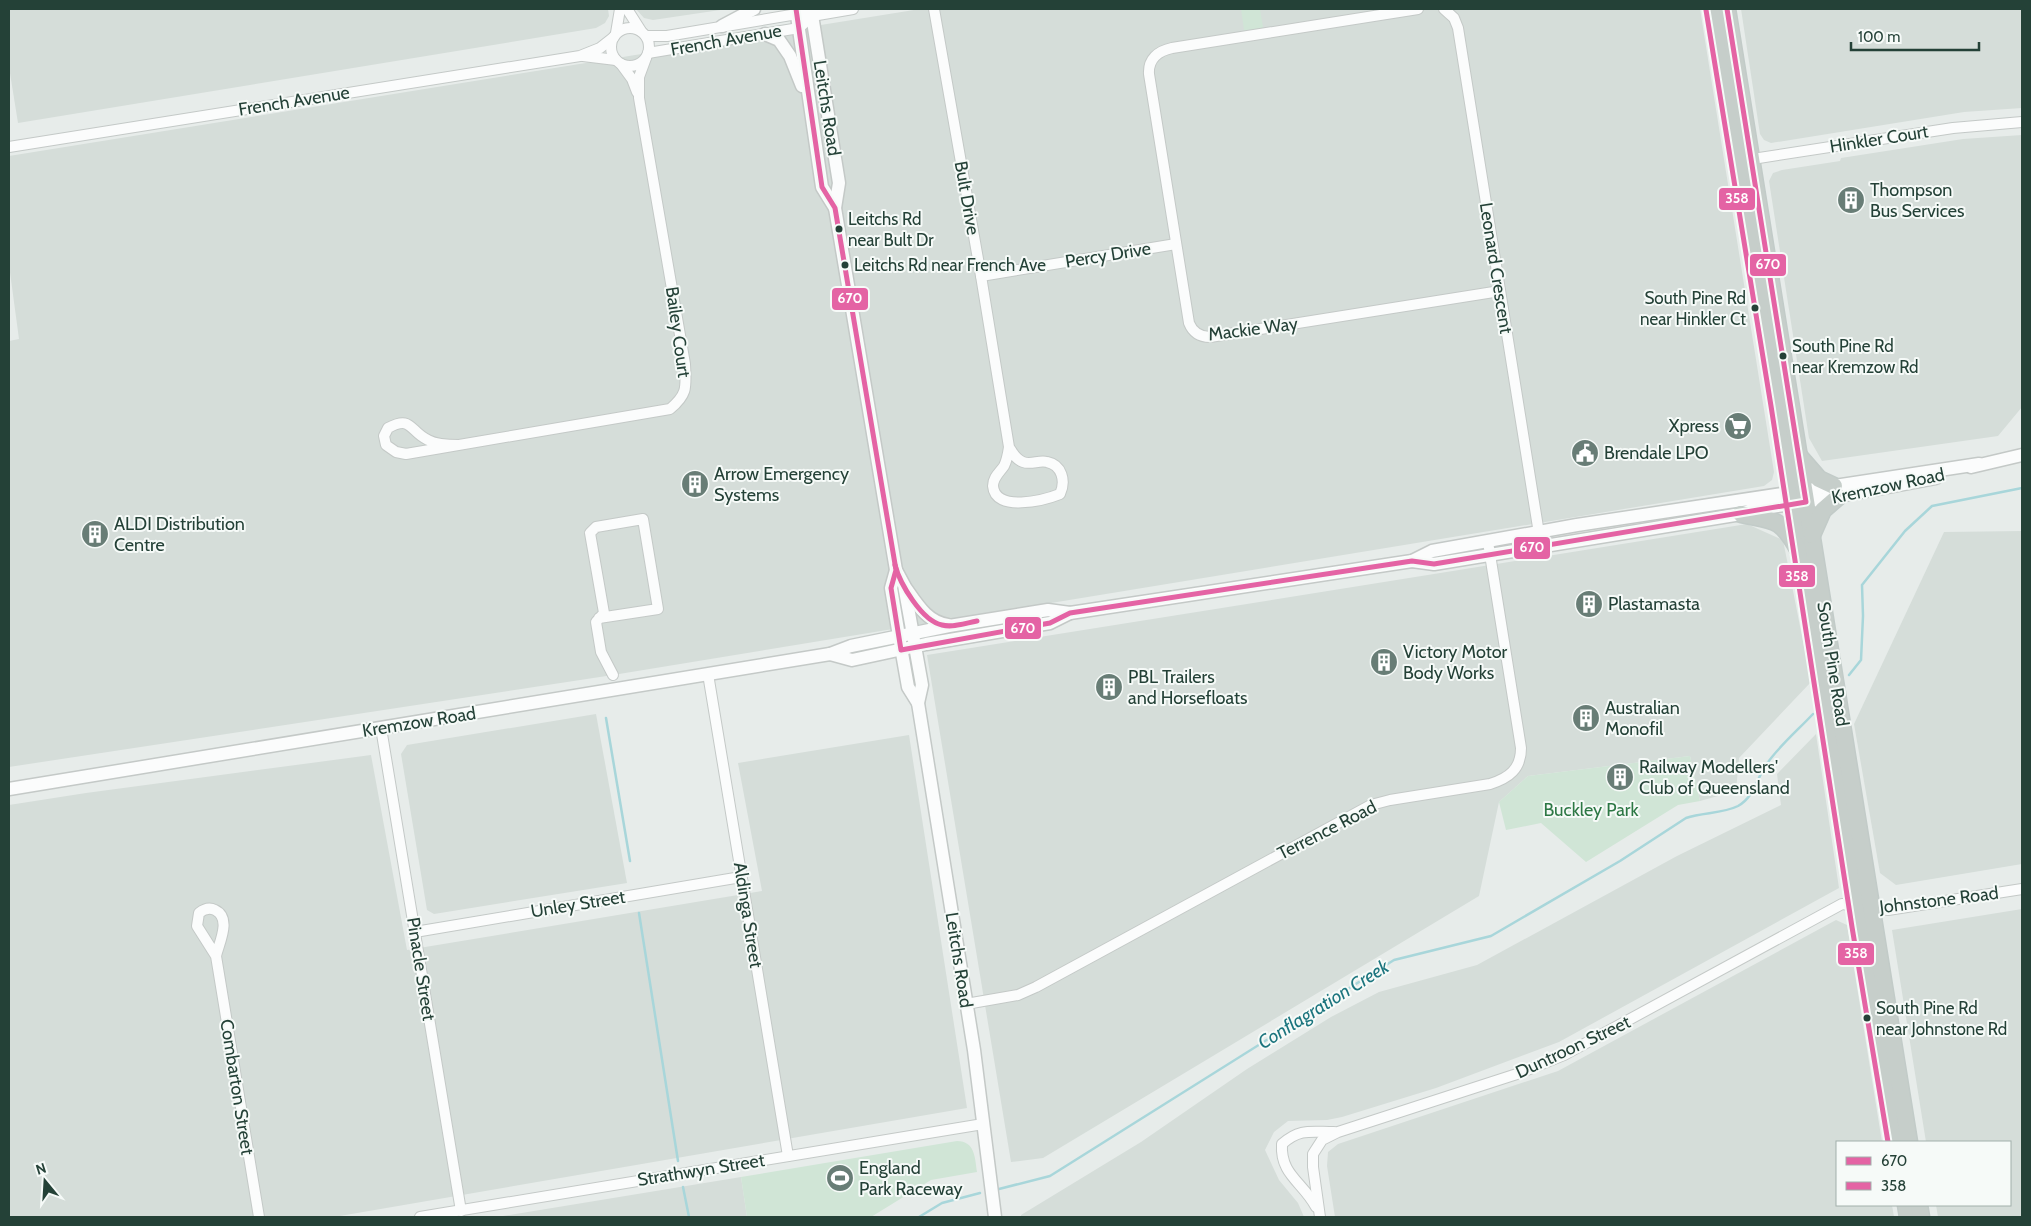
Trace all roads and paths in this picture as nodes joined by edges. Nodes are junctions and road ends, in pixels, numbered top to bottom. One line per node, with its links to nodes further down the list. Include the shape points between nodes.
1 (620, 9): 16 (street)
2 (627, 9): 14 (street)
3 (754, 9): 12 (street)
4 (853, 9): 11 (street)
5 (934, 9): 27 (street, Bult Drive)
6 (1418, 9): 26 (street, Mackie Way, via 1159,52 1152,59 1149,74)
7 (1444, 9): 28 (street, Leonard Crescent, via 1454,18 1458,28)
8 (1713, 9): 24 (highway, South Pine Road)
9 (1727, 9): 24 (highway, South Pine Road)
10 (796, 12): 11 (street, French Avenue); 12 (street, French Avenue); 13 (street, Leitchs Road)
11 (811, 13): 13 (street, French Avenue); 25 (street, Leitchs Road, via 839,183)
12 (722, 26): 14 (street, French Avenue, via 667,36)
13 (799, 28): 15 (street, French Avenue); 22 (street, Leitchs Road)
14 (644, 34): 16 (street, via 630,28); 18 (street, via 648,41)
15 (765, 34): 18 (street, French Avenue); 22 (street, via 779,40 790,56 800,79)
16 (615, 35): 17 (street, French Avenue, via 600,48); 19 (street, via 611,49)
17 (580, 56): 19 (street, French Avenue); 23 (street, French Avenue)
18 (647, 56): 19 (street, via 637,65 626,66); 20 (street, Bailey Court, via 639,77)
19 (618, 62): 20 (street, Bailey Court, via 632,79)
20 (639, 98): 29 (street, Bailey Court, via 685,364 686,383 682,399 670,409)
21 (2022, 122): 24 (street, Hinkler Court, via 1953,128)
22 (815, 134): 25 (street, Leitchs Road, via 822,187)
23 (9, 147)
24 (1744, 160): 32 (highway, South Pine Road); 34 (highway, South Pine Road)
25 (835, 208): 43 (street, Leitchs Road)
26 (1176, 244): 27 (street, Percy Drive); 28 (street, Mackie Way, via 1189,323 1204,337)
27 (981, 276): 30 (street, Bult Drive)
28 (1500, 291): 36 (street, Leonard Crescent)
29 (459, 445): 29 (street, Bailey Court, via 406,454 386,445 384,436 388,428 398,422 408,423 427,440)
30 (1009, 447): 30 (street, via 1014,457 1023,462 1045,461 1055,465 1064,484 1060,494 1011,503 1001,500 993,485 1007,459)
31 (2022, 455): 33 (street, Kremzow Road)
32 (1799, 456): 33 (highway, via 1819,479); 34 (highway, South Pine Road)
33 (1836, 491): 34 (street, Kremzow Road); 37 (highway, via 1823,510)
34 (1799, 497): 35 (street, Kremzow Road); 36 (street, Kremzow Road, via 1577,525); 37 (highway, South Pine Road); 40 (highway, South Pine Road)
35 (1741, 514): 39 (street, Kremzow Road); 40 (highway, via 1774,520 1792,537)
36 (1538, 533): 38 (street, Kremzow Road); 39 (street, Leonard Crescent)
37 (1812, 536): 60 (highway, South Pine Road)
38 (1488, 542): 41 (street, Terrence Road); 42 (street, Kremzow Road, via 1432,551)
39 (1541, 546): 41 (street, Kremzow Road)
40 (1801, 553): 60 (highway, South Pine Road)
41 (1490, 555): 42 (street, Kremzow Road, via 1434,564); 63 (street, Terrence Road, via 1521,748 1515,771 1490,784 1371,805 1036,987 1018,995)
42 (1412, 561): 45 (street, Kremzow Road)
43 (896, 570): 44 (street, Leitchs Road); 49 (street, Leitchs Road, via 891,588)
44 (904, 585): 47 (street, via 924,614 938,624); 48 (street, Leitchs Road)
45 (1070, 613): 47 (street, Kremzow Road, via 1048,610); 50 (street, Kremzow Road, via 1050,623)
46 (599, 618): 46 (street, via 604,613 590,533 596,527 643,520 658,609); 54 (street, via 596,622 600,652)
47 (949, 626): 48 (street, Kremzow Road)
48 (912, 634): 49 (street, Kremzow Road); 50 (street, Leitchs Road)
49 (899, 636): 51 (street, Leitchs Road); 52 (street, Kremzow Road)
50 (915, 647): 51 (street, Kremzow Road); 55 (street, Leitchs Road, via 922,685)
51 (901, 650): 52 (street, Kremzow Road, via 852,660); 55 (street, Leitchs Road, via 908,687)
52 (830, 654): 53 (street, Kremzow Road)
53 (708, 674): 56 (street, Kremzow Road); 58 (street, Aldinga Street)
54 (613, 676)
55 (918, 703): 63 (street, Leitchs Road)
56 (381, 728): 57 (street, Kremzow Road); 61 (street, Pinacle Street)
57 (9, 789)
58 (741, 877): 61 (street, Unley Street); 68 (street, Aldinga Street)
59 (2022, 889): 60 (street, Johnstone Road, via 1893,910)
60 (1864, 908): 65 (street, Duntroon Street, via 1840,905 1564,1055 1511,1076); 66 (highway, South Pine Road); 67 (highway, South Pine Road)
61 (415, 932): 71 (street, Pinacle Street)
62 (216, 956): 73 (street, Combarton Street)
63 (966, 1004): 64 (street, Leitchs Road)
64 (982, 1124): 68 (street, Strathwyn Street); 75 (street, Leitchs Road)
65 (1338, 1132): 69 (street, Duntroon Street, via 1322,1140 1313,1154); 70 (street, via 1303,1131 1291,1136 1282,1144)
66 (1896, 1141)
67 (1909, 1141)
68 (788, 1156): 71 (street, Strathwyn Street)
69 (1312, 1167): 70 (street, via 1300,1176); 72 (street, Duntroon Street)
70 (1286, 1170): 72 (street, via 1310,1196)
71 (461, 1211): 74 (street, Strathwyn Street)
72 (1320, 1215)
73 (259, 1217)
74 (420, 1217)
75 (995, 1217)

